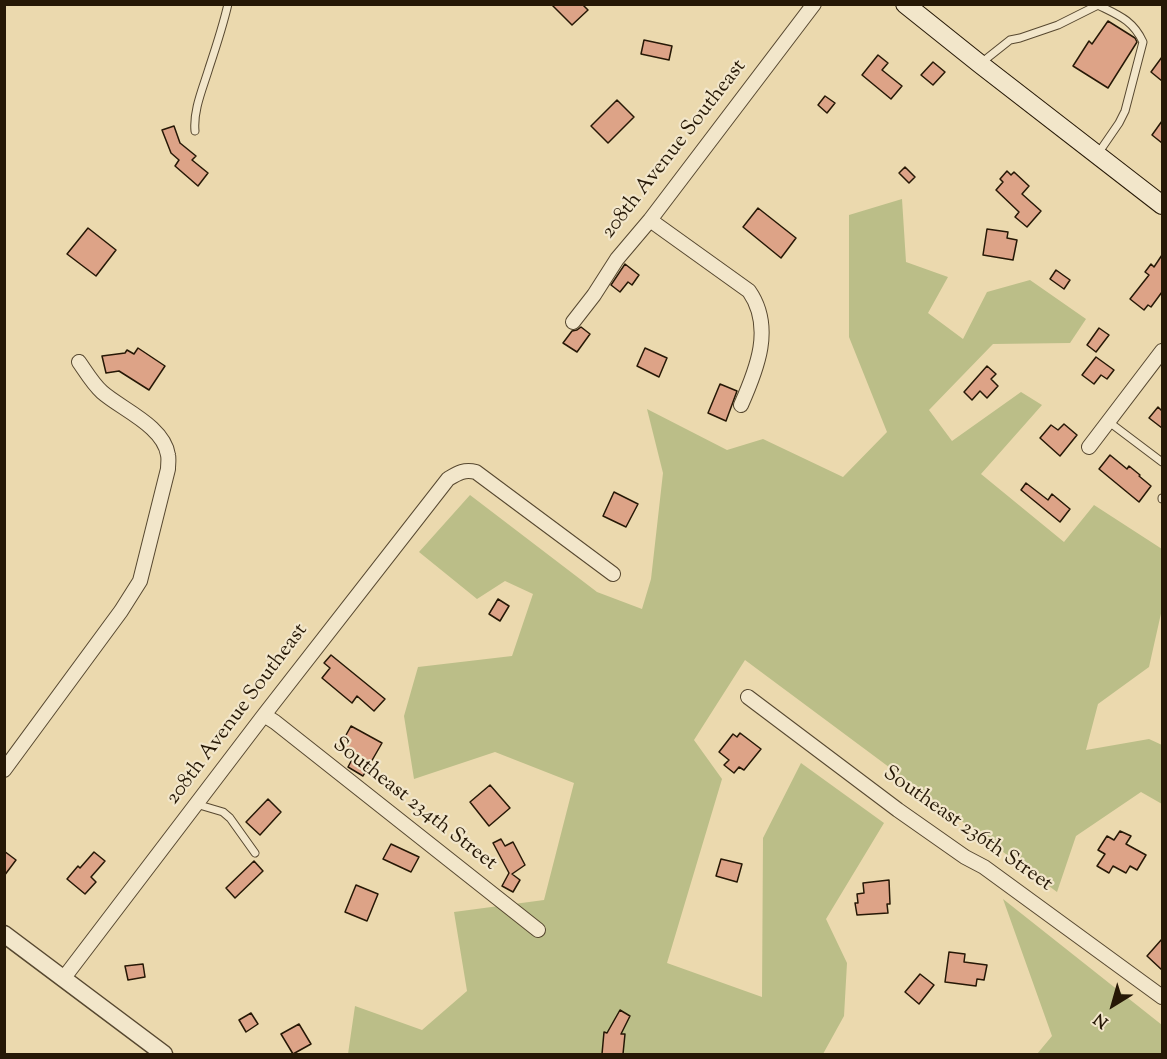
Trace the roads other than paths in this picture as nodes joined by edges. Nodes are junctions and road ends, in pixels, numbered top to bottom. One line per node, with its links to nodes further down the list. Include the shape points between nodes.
1 (228, 4): 5 (lane, via 198,101)
2 (814, 4): 8 (street, 208th Avenue Southeast)
3 (905, 4): 4 (main road)
4 (980, 64): 6 (main road); 6 (lane, via 1010,40 1059,25 1098,5 1126,19 1143,42 1125,111)
5 (195, 131)
6 (1097, 154): 7 (main road)
7 (1162, 205)
8 (650, 220): 9 (street, 208th Avenue Southeast); 12 (street, via 749,291 756,302 760,313 760,352)
9 (573, 322)
10 (1162, 351): 13 (street)
11 (79, 362): 19 (street, via 102,392 149,426 164,442 168,469 140,581)
12 (741, 405)
13 (1109, 422): 14 (street); 15 (lane)
14 (1089, 447)
15 (1162, 462)
16 (613, 574): 18 (street, 208th Avenue Southeast, via 476,472 462,471 448,479)
17 (748, 697): 25 (street, Southeast 236th Street, via 898,810)
18 (264, 715): 20 (street, 208th Avenue Southeast); 22 (street, Southeast 234th Street)
19 (4, 770)
20 (196, 804): 21 (lane, via 223,812); 24 (street, 208th Avenue Southeast)
21 (255, 853)
22 (538, 930)
23 (4, 934): 24 (street)
24 (63, 979): 26 (street)
25 (1162, 996)
26 (164, 1054)

